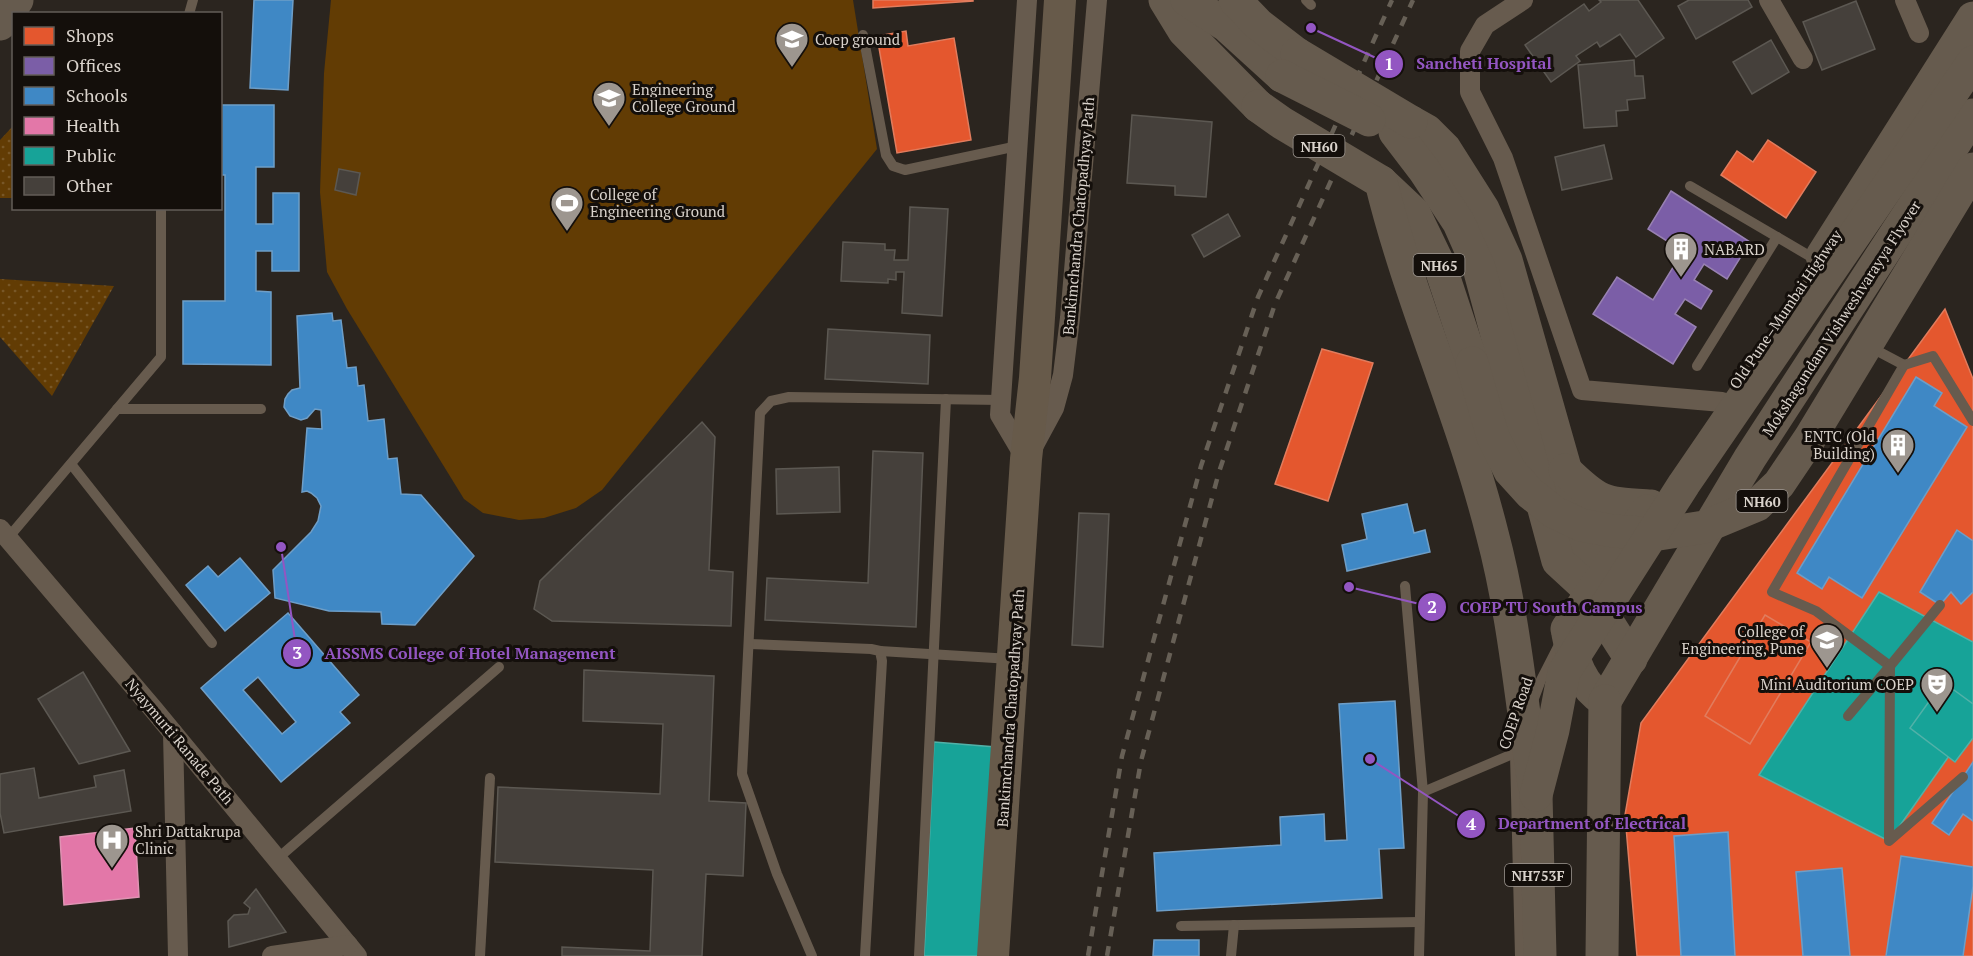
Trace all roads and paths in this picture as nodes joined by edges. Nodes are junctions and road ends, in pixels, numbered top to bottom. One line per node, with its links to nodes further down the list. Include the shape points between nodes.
1 (17, 0): 12 (highway)
2 (1027, 0): 22 (street)
3 (1060, 0): 40 (main road)
4 (1097, 0): 40 (street, Bankimchandra Chatopadhyay Path, via 1063,375 1054,408)
5 (1165, 0): 25 (highway, Mokshagundam Vishweshvarayya Flyover / NH60, bridge, via 1184,31 1258,106)
6 (1187, 0): 17 (highway)
7 (1235, 0): 17 (highway)
8 (1523, 0): 36 (street, via 1485,25 1475,42 1470,51 1470,93 1503,158 1582,390)
9 (1769, 0): 15 (street)
10 (1905, 0): 13 (street)
11 (1973, 18): 19 (highway, Old Pune–Mumbai Highway)
12 (0, 24)
13 (1919, 33)
14 (863, 35): 22 (lane, via 886,155 893,166 905,170)
15 (1803, 59)
16 (1973, 62): 66 (highway, bridge, via 1684,484 1563,672)
17 (1289, 65): 21 (highway, bridge)
18 (1973, 84): 19 (highway, via 1965,90)
19 (1929, 88): 29 (highway, Old Pune–Mumbai Highway)
20 (1973, 115): 43 (highway, Mokshagundam Vishweshvarayya Flyover)
21 (1403, 127): 42 (highway, via 1427,131 1445,149 1482,209 1506,260); 46 (highway, via 1424,170 1459,223 1479,268)
22 (1018, 146): 35 (street)
23 (1973, 169): 31 (highway, Mokshagundam Vishweshvarayya Flyover / NH60, bridge, via 1779,483 1757,505 1704,527 1659,534 1613,531 1581,525 1554,512 1530,494 1510,471 1492,437)
24 (1973, 174): 30 (highway)
25 (1381, 182): 31 (highway, Mokshagundam Vishweshvarayya Flyover / NH65, via 1414,213 1441,269); 66 (highway, bridge, via 1492,533 1508,603)
26 (1690, 186): 28 (lane)
27 (161, 210): 38 (lane, via 161,357)
28 (1778, 237): 29 (lane); 33 (lane)
29 (1818, 261): 36 (highway, Old Pune–Mumbai Highway)
30 (1861, 342): 32 (lane); 43 (highway, via 1771,476)
31 (1472, 363)
32 (1904, 365): 39 (lane, via 1933,356); 57 (lane, via 1772,592 1816,611)
33 (1697, 366)
34 (946, 399): 35 (lane); 52 (lane, via 789,397 771,401 760,413); 54 (lane)
35 (1001, 400): 40 (street, via 1000,415)
36 (1722, 402): 44 (highway, Old Pune–Mumbai Highway)
37 (261, 408): 38 (lane)
38 (117, 409): 41 (lane)
39 (1973, 421)
40 (1026, 459): 56 (main road, Bankimchandra Chatopadhyay Path)
41 (71, 464): 45 (lane); 51 (lane)
42 (1565, 470): 44 (highway, via 1603,501); 48 (highway, via 1588,549)
43 (1732, 491): 55 (highway, Mokshagundam Vishweshvarayya Flyover)
44 (1651, 506): 48 (highway, Old Pune–Mumbai Highway)
45 (4, 533): 61 (street, Nyaymurti Ranade Path)
46 (1558, 561): 48 (highway); 50 (highway)
47 (1405, 586): 65 (lane)
48 (1587, 590): 50 (highway, Old Pune–Mumbai Highway); 55 (highway)
49 (1940, 605): 57 (lane)
50 (1567, 629): 59 (highway, via 1581,676 1594,694); 62 (lane, COEP Road, via 1541,680)
51 (212, 643)
52 (749, 644): 53 (lane); 76 (lane, via 742,774 777,874)
53 (880, 651): 54 (lane); 77 (lane)
54 (934, 654): 56 (lane); 78 (lane)
55 (1631, 659): 59 (highway, Mokshagundam Vishweshvarayya Flyover)
56 (1013, 660): 79 (main road, Bankimchandra Chatopadhyay Path)
57 (1890, 666): 60 (lane); 63 (lane, via 1889,842)
58 (499, 667): 67 (lane)
59 (1605, 701): 84 (highway)
60 (1848, 716)
61 (173, 733): 67 (street, Nyaymurti Ranade Path); 73 (street)
62 (1515, 753): 65 (lane); 82 (lane, COEP Road)
63 (1963, 777)
64 (490, 778): 75 (lane)
65 (1423, 792): 68 (lane)
66 (1536, 795): 83 (highway, NH753F)
67 (277, 859): 71 (street, Nyaymurti Ranade Path)
68 (1419, 922): 69 (lane); 81 (lane)
69 (1234, 925): 70 (lane); 80 (lane)
70 (1181, 926)
71 (353, 950): 72 (street)
72 (312, 953): 74 (street)
73 (178, 956)
74 (272, 956)
75 (480, 956)
76 (812, 956)
77 (865, 956)
78 (919, 956)
79 (993, 956)
80 (1230, 956)
81 (1419, 956)
82 (1520, 956)
83 (1540, 956)
84 (1602, 956)

